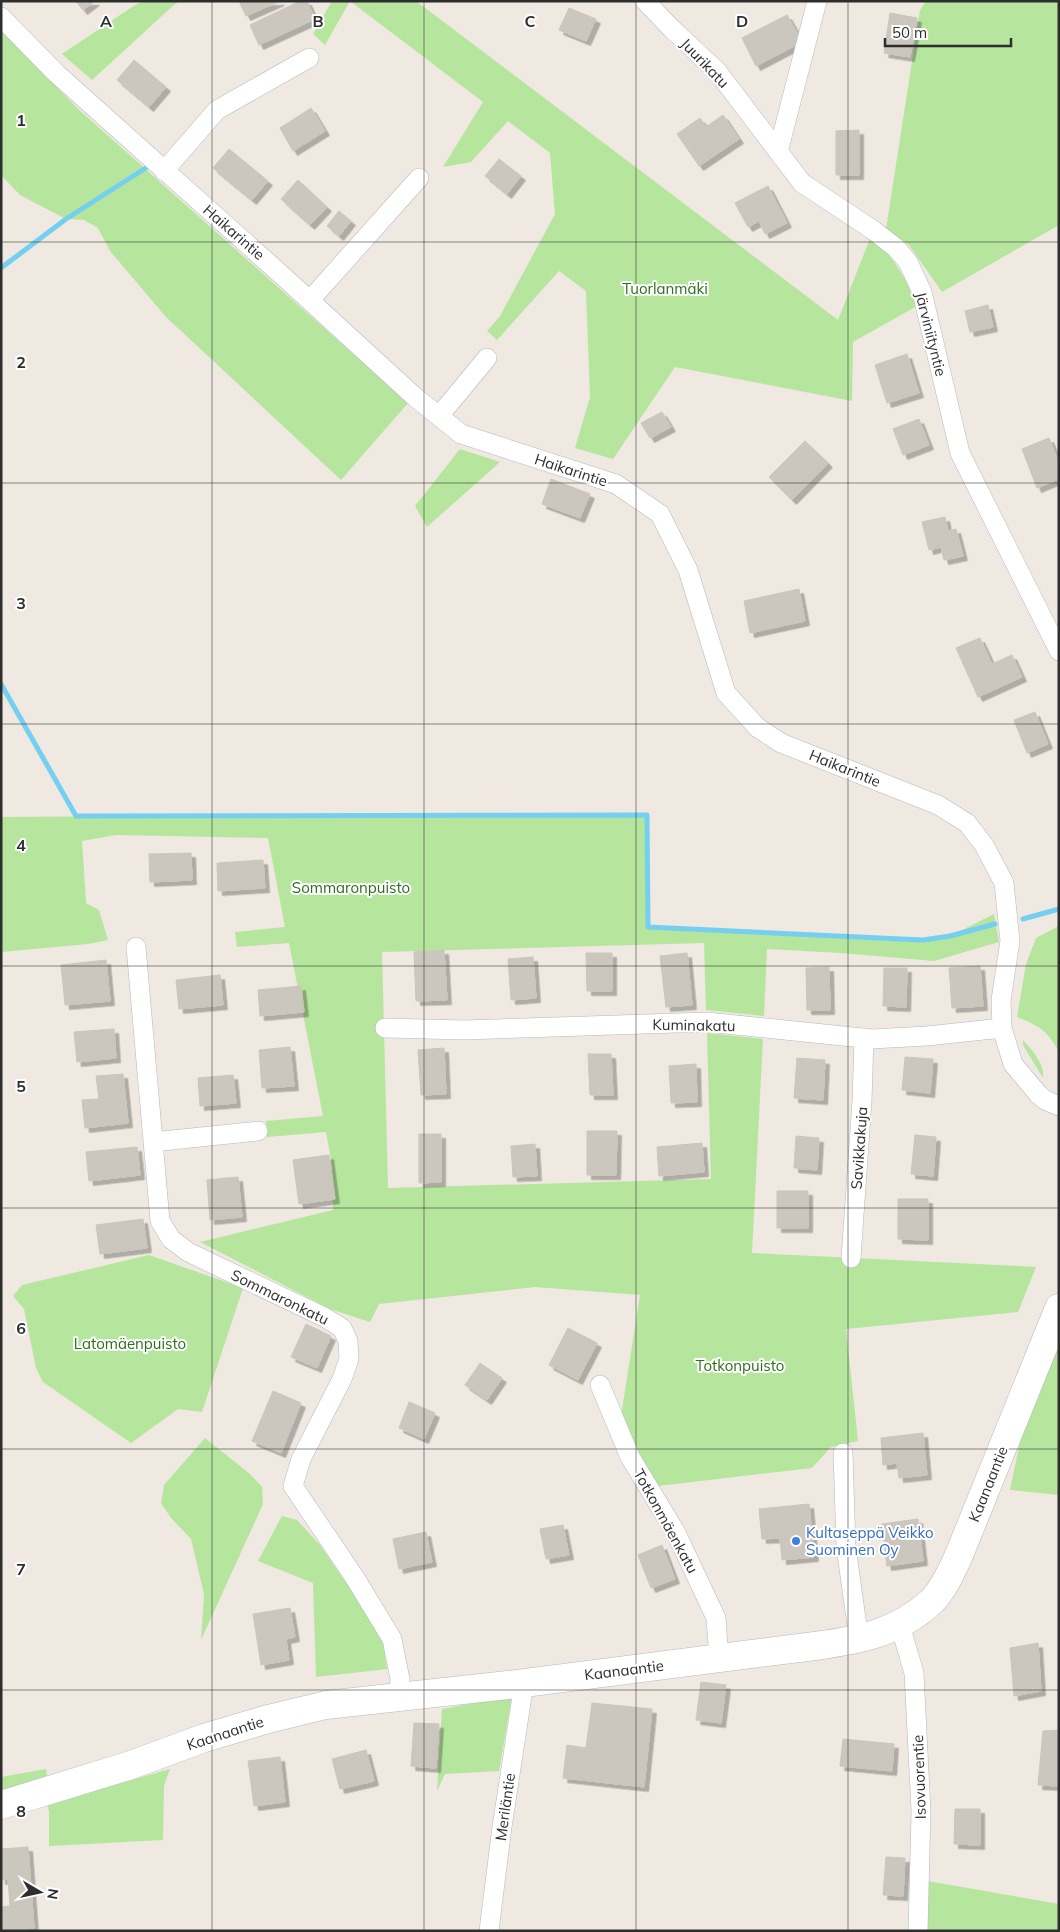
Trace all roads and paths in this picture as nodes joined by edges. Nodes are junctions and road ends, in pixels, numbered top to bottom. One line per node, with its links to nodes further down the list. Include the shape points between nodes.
1 (645, 1): 5 (street, Juurikatu, via 717,71)
2 (817, 1): 5 (street)
3 (1, 17): 6 (street, Haikarintie, via 57,74)
4 (309, 58): 6 (street, via 217,110)
5 (778, 152): 11 (street, Järviniityntie, via 802,183 873,230 908,262 922,292 960,453)
6 (164, 171): 8 (street, Haikarintie)
7 (419, 178): 8 (street)
8 (310, 300): 10 (street, Haikarintie)
9 (487, 358): 10 (street)
10 (439, 416): 14 (street, Haikarintie, via 461,434 616,484 660,514 688,570 726,694 758,728 782,743 938,805 967,823 984,845 1004,882 1010,941 1001,1000)
11 (1059, 651)
12 (136, 947): 18 (street, Sommaronkatu)
13 (385, 1028): 15 (street, Kuminakatu, via 465,1030 707,1022)
14 (1002, 1028): 15 (street, Kuminakatu, via 927,1036); 16 (street, Haikarintie, via 1013,1064 1038,1094)
15 (864, 1038): 19 (street, Savikkakuja)
16 (1059, 1106)
17 (258, 1130): 18 (street)
18 (153, 1142): 27 (street, Sommaronkatu, via 160,1221 171,1239 188,1252 316,1313 342,1328 348,1341 348,1359 342,1379 301,1459 293,1486 392,1639 400,1679)
19 (851, 1258)
20 (1059, 1308): 23 (street, Kaanaantie, via 960,1555 933,1601)
21 (600, 1386): 25 (street, Totkonmäenkatu, via 630,1457 676,1533 716,1618)
22 (844, 1453): 24 (street, via 846,1547)
23 (900, 1625): 24 (street, Kaanaantie); 30 (street, Isovuorentie, via 914,1674 921,1811)
24 (859, 1640): 25 (street, Kaanaantie)
25 (718, 1658): 26 (street, Kaanaantie)
26 (524, 1683): 27 (street, Kaanaantie); 29 (street, Meriläntie)
27 (399, 1696): 28 (street, Kaanaantie, via 326,1705 268,1719)
28 (1, 1805)
29 (489, 1931)
30 (918, 1931)

